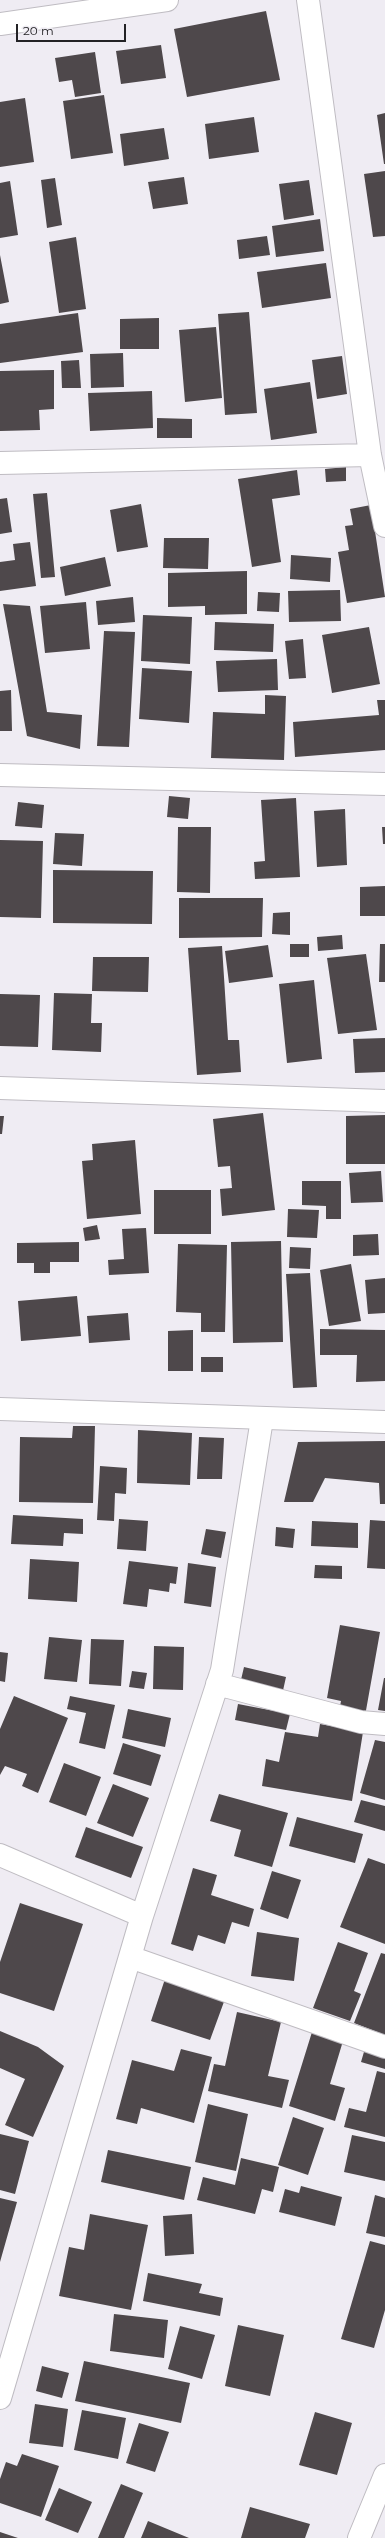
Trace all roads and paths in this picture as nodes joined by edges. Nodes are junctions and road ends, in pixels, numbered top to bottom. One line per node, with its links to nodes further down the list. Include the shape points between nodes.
1 (168, 0): 3 (street)
2 (308, 0): 4 (street)
3 (0, 24)
4 (370, 455): 5 (street); 6 (street)
5 (0, 463)
6 (385, 526)
7 (0, 775): 8 (street)
8 (385, 784)
9 (0, 1088): 10 (street)
10 (385, 1101)
11 (0, 1409): 12 (street)
12 (262, 1419): 13 (street); 14 (street, via 222,1670)
13 (385, 1422)
14 (217, 1684): 15 (street, via 361,1722); 17 (street)
15 (385, 1724)
16 (0, 1855): 17 (street)
17 (142, 1916): 18 (street)
18 (130, 1957): 19 (street); 20 (street)
19 (385, 2047)
20 (0, 2398)
21 (385, 2477): 22 (street)
22 (359, 2538)

